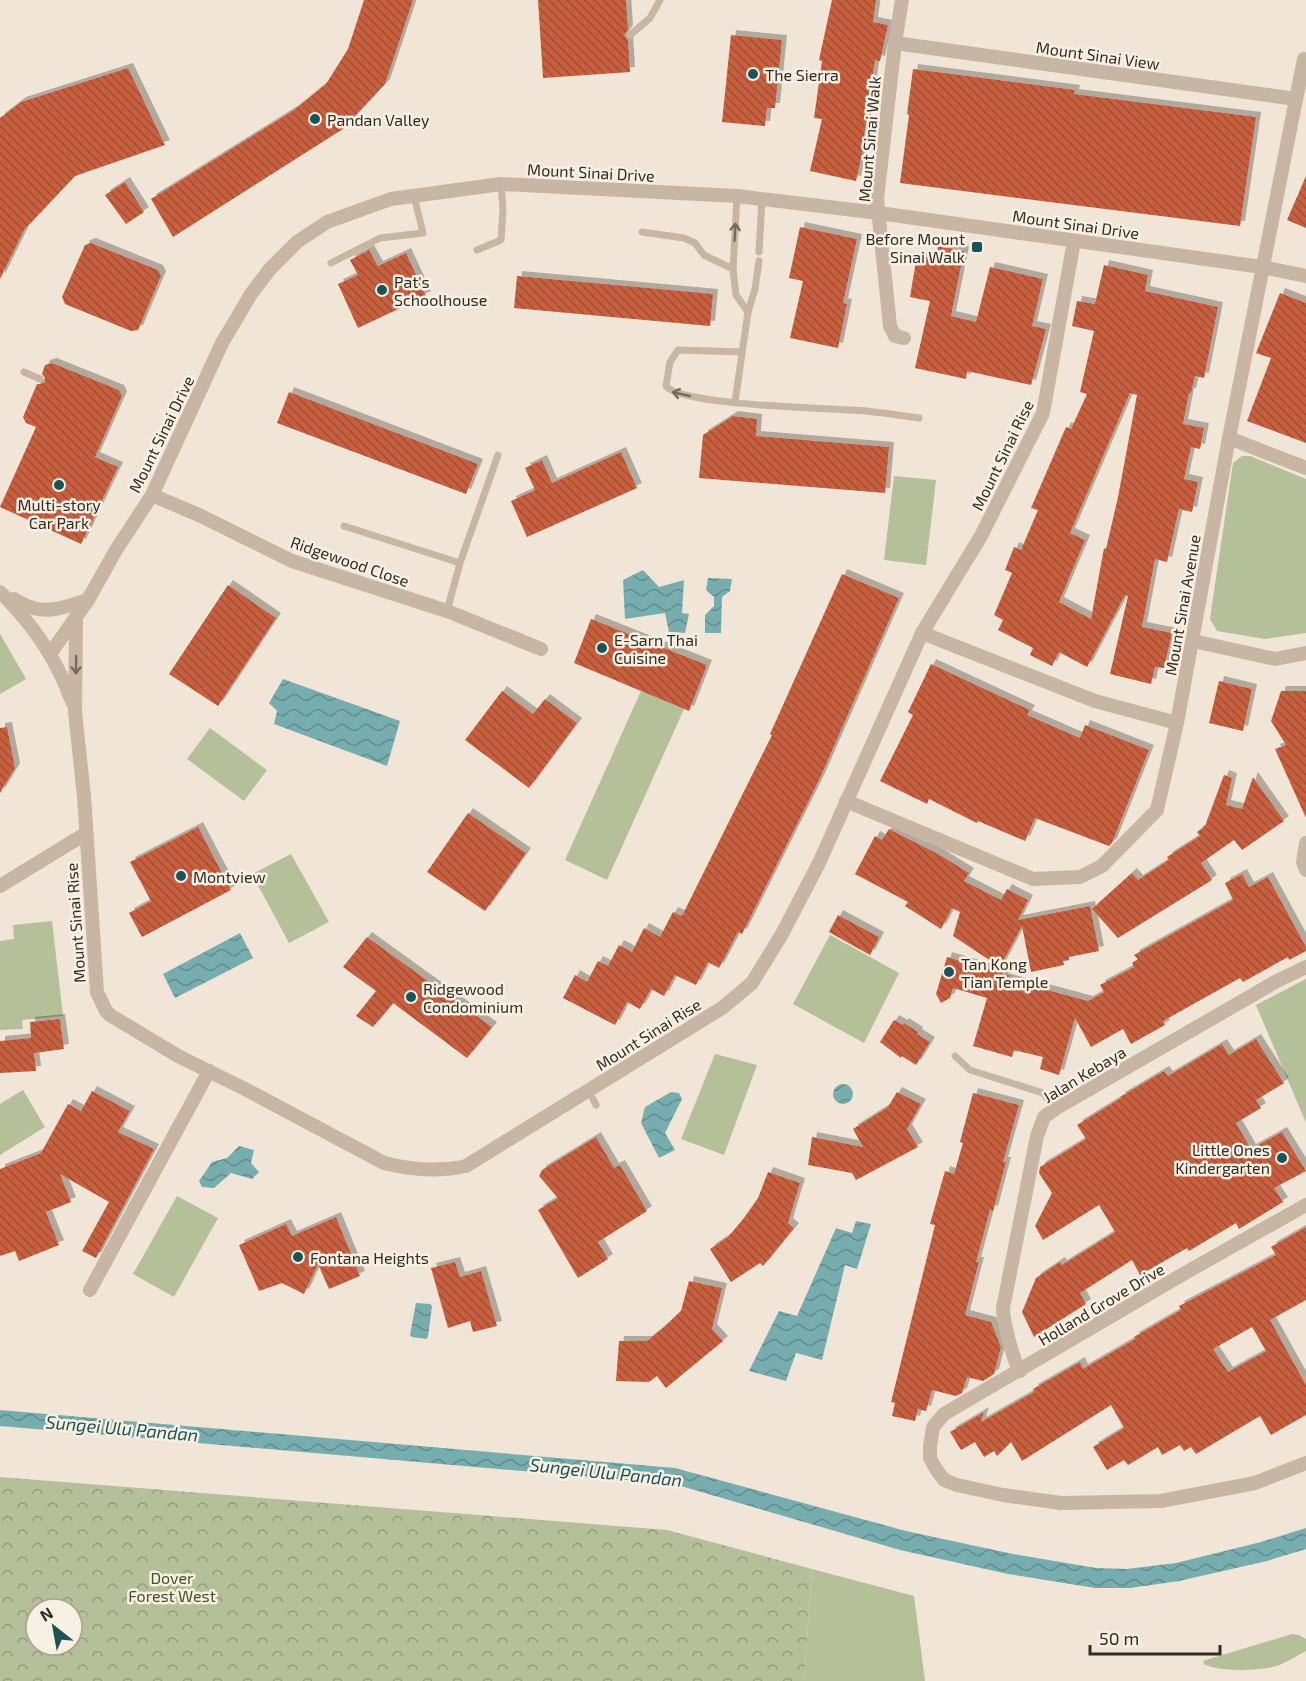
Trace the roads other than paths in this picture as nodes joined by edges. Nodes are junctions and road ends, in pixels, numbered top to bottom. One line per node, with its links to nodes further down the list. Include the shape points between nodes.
1 (660, 0): 3 (lane, via 650,18)
2 (902, 0): 4 (street, Mount Sinai Walk)
3 (630, 35)
4 (895, 43): 6 (street, Mount Sinai View); 11 (street, Mount Sinai Walk, via 877,199)
5 (1304, 59): 6 (street, Mount Sinai Avenue)
6 (1296, 99): 18 (street, Mount Sinai Avenue)
7 (501, 184): 8 (street, Mount Sinai Drive); 9 (street, Mount Sinai Drive); 14 (lane, via 501,240)
8 (414, 196): 17 (lane, via 423,233 380,238); 31 (street, Mount Sinai Drive, via 392,199 327,222 297,242 270,269 222,343)
9 (737, 196): 10 (street, Mount Sinai Drive); 19 (lane, one-way to 9)
10 (762, 198): 11 (street, Mount Sinai Drive); 15 (lane)
11 (879, 213): 13 (street, Mount Sinai Drive); 22 (street, Mount Sinai Walk, via 890,326 895,336)
12 (642, 232): 19 (lane, via 684,238 695,243 704,255)
13 (1074, 241): 18 (street, Mount Sinai Drive); 38 (street, Mount Sinai Rise, via 1043,413 981,536)
14 (477, 250)
15 (759, 252)
16 (759, 261): 21 (lane)
17 (331, 263)
18 (1262, 267): 20 (street, Mount Sinai Drive); 28 (street, Mount Sinai Avenue)
19 (733, 269): 21 (lane, via 736,295)
20 (1306, 276)
21 (748, 312): 23 (lane)
22 (904, 338)
23 (741, 352): 26 (lane); 26 (lane, one-way to 23, via 675,394 666,386 666,378 678,350)
24 (24, 372): 25 (lane)
25 (39, 379)
26 (735, 402): 27 (lane)
27 (919, 418)
28 (1229, 438): 30 (street); 39 (street, Mount Sinai Avenue)
29 (498, 455): 33 (lane)
30 (1306, 468)
31 (152, 495): 35 (street, Mount Sinai Drive); 36 (street, Ridgewood Close, via 292,561)
32 (344, 526): 33 (lane)
33 (460, 563): 36 (lane)
34 (0, 590): 35 (street, via 38,610 60,609); 42 (street)
35 (88, 600): 37 (street, Mount Sinai Drive)
36 (447, 611): 40 (street, Ridgewood Close)
37 (76, 618): 42 (street, Mount Sinai Drive); 43 (street, one-way to 43)
38 (922, 633): 44 (street, via 1095,701); 45 (street, Mount Sinai Rise)
39 (1193, 641): 41 (street, via 1275,659); 44 (street, Mount Sinai Avenue)
40 (541, 649)
41 (1306, 653)
42 (50, 654): 43 (street)
43 (75, 712): 46 (street, Mount Sinai Rise)
44 (1177, 723): 45 (street, Mount Sinai Avenue, via 1157,810 1102,866 1080,877 1033,879)
45 (846, 801): 53 (street, Mount Sinai Rise, via 803,894 752,983 722,1008)
46 (85, 834): 49 (street); 52 (street, Mount Sinai Rise, via 97,992 105,1011)
47 (1306, 843): 48 (street)
48 (1305, 866)
49 (0, 886)
50 (1306, 967): 55 (street, Jalan Kebaya)
51 (955, 1056): 55 (lane, via 970,1070 1043,1093)
52 (209, 1071): 53 (street, Mount Sinai Rise, via 384,1163 407,1169 466,1166); 57 (street)
53 (589, 1090): 54 (lane)
54 (596, 1105)
55 (1054, 1109): 58 (street, Jalan Kebaya, via 1044,1117 1037,1136 1004,1308 1003,1320)
56 (1306, 1205): 58 (street, Holland Grove Drive)
57 (90, 1290)
58 (1020, 1371): 59 (street, Holland Grove Drive, via 944,1414 933,1427 930,1458 944,1480 1003,1495 1061,1503 1161,1501 1255,1483)
59 (1306, 1463)

